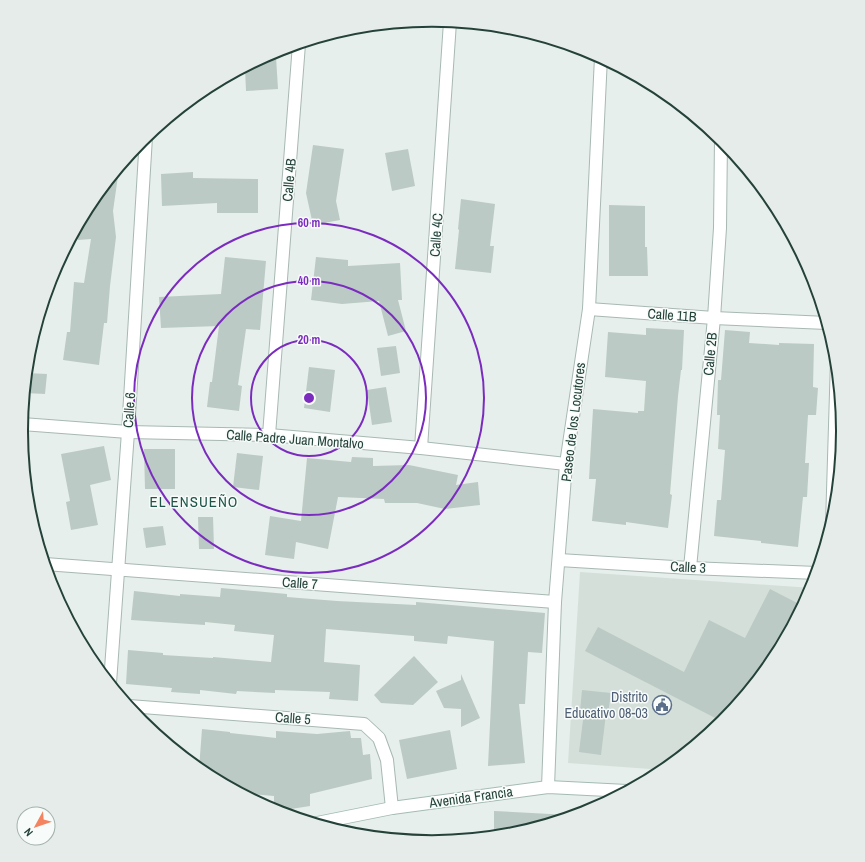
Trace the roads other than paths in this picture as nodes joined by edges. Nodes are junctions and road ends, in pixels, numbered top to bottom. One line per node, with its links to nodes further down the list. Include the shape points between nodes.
1 (450, 28): 13 (street, Calle 4C)
2 (300, 49): 12 (street, Calle 4B)
3 (601, 64): 6 (street, Paseo de los Locutores)
4 (145, 147): 11 (street, Calle 6)
5 (721, 148): 7 (street, Calle 2B, via 720,228)
6 (589, 309): 7 (street, Calle 11B); 14 (street, Paseo de los Locutores)
7 (714, 318): 8 (street, Calle 11B); 18 (street, Calle 2B)
8 (822, 323)
9 (835, 397): 15 (street)
10 (28, 424): 11 (street, Calle Padre Juan Montalvo)
11 (128, 432): 12 (street, Calle Padre Juan Montalvo); 19 (street, Calle 6)
12 (269, 435): 13 (street, Calle Padre Juan Montalvo)
13 (421, 448): 14 (street, Calle Padre Juan Montalvo)
14 (566, 464): 16 (street, Paseo de los Locutores)
15 (833, 484)
16 (559, 560): 18 (street, Calle 3); 21 (street, Paseo de los Locutores)
17 (51, 564): 19 (street, Calle 7)
18 (690, 568): 20 (street, Calle 3)
19 (118, 569): 21 (street, Calle 7); 22 (street, Calle 6)
20 (811, 573)
21 (555, 602): 24 (street, Paseo de los Locutores)
22 (111, 675)
23 (138, 707): 26 (street, Calle 5, via 364,724 380,738 387,760)
24 (548, 786): 25 (street, Avenida Francia); 26 (street, Avenida Francia)
25 (616, 790)
26 (392, 808): 27 (street, Avenida Francia)
27 (329, 821)

